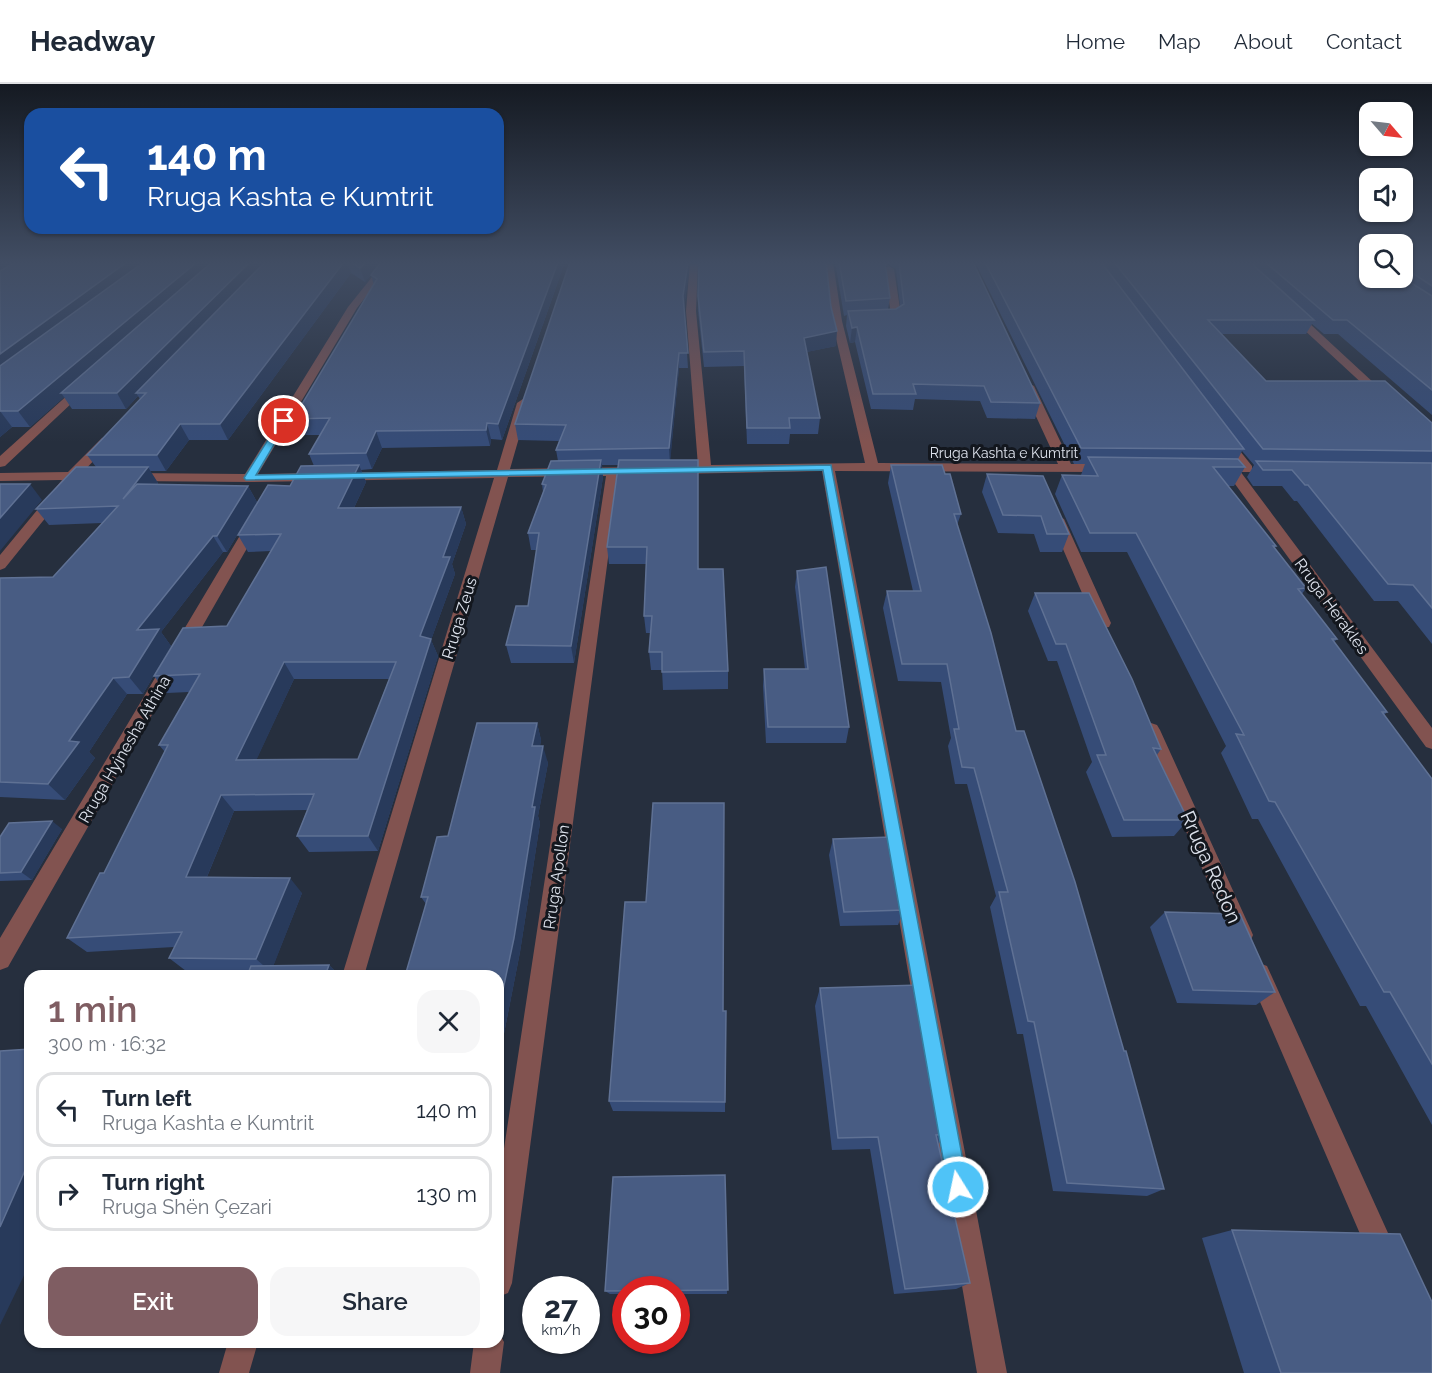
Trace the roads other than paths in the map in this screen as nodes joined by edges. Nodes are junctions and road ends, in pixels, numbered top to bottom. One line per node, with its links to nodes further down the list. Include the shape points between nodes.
1 (344, 322): 23 (street)
2 (692, 322): 17 (street)
3 (842, 322): 13 (street)
4 (1302, 322): 8 (street)
5 (1021, 370): 15 (street)
6 (94, 378): 11 (street)
7 (525, 396): 19 (street, Rruga Zeus)
8 (1396, 408)
9 (1219, 432): 27 (street, Rruga Herakles, via 1239,470)
10 (112, 434): 20 (street)
11 (0, 463)
12 (828, 467): 13 (street, Rruga Kashta e Kumtrit); 17 (street, Rruga Kashta e Kumtrit); 36 (street)
13 (872, 467): 14 (street, Rruga Kashta e Kumtrit)
14 (1035, 468): 15 (street, Rruga Kashta e Kumtrit); 25 (street)
15 (1066, 468): 16 (street, Rruga Kashta e Kumtrit)
16 (1125, 469)
17 (705, 470): 18 (street, Rruga Kashta e Kumtrit)
18 (614, 471): 19 (street, Rruga Kashta e Kumtrit); 30 (street, Rruga Apollon)
19 (503, 472): 21 (street, Rruga Kashta e Kumtrit); 29 (street, Rruga Zeus)
20 (72, 476): 22 (street, Rruga Kashta e Kumtrit); 23 (street, Rruga Kashta e Kumtrit); 24 (street)
21 (282, 476): 23 (street, Rruga Kashta e Kumtrit); 28 (street, Rruga Hyjnesha Athina)
22 (0, 477)
23 (249, 478)
24 (0, 565)
25 (1112, 643)
26 (1141, 709): 31 (street, Rruga Redon)
27 (1432, 742)
28 (0, 959)
29 (355, 970)
30 (504, 1241)
31 (1393, 1278)
32 (241, 1348): 34 (street)
33 (488, 1348): 35 (street)
34 (234, 1373)
35 (485, 1373)
36 (992, 1373)

